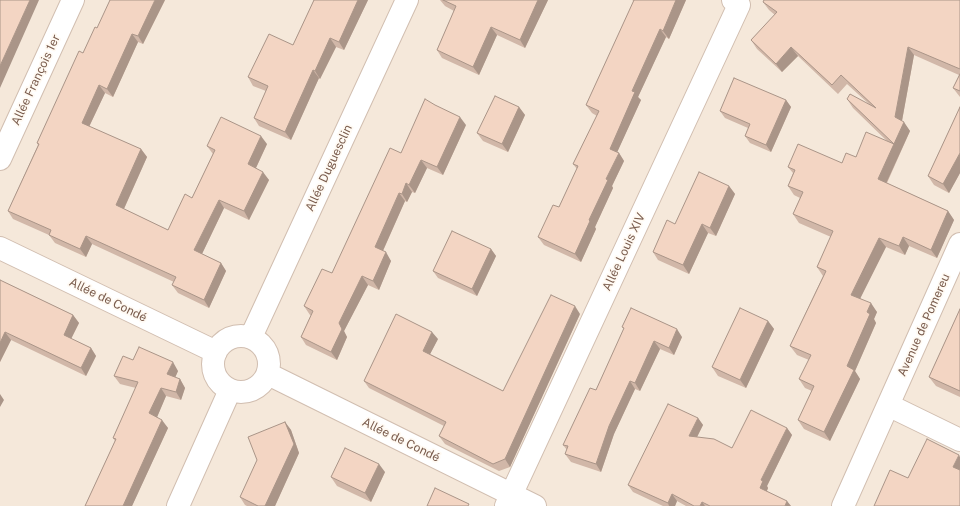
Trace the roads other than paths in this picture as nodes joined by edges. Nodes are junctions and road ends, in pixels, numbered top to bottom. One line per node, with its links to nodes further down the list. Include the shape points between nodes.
1 (73, 0): 4 (street, Allée François 1er)
2 (407, 0): 7 (street, Allée Duguesclin)
3 (733, 0): 13 (street, Allée Louis XIV, via 739,5)
4 (0, 159)
5 (960, 244): 11 (street, Avenue de Pomereu)
6 (0, 248): 8 (street, Allée de Condé)
7 (251, 337): 8 (street, via 234,336 220,345); 9 (street, via 265,348 269,357)
8 (216, 352): 10 (street, via 213,370 222,385)
9 (268, 374): 10 (street, via 263,382 248,392); 13 (street, Allée de Condé)
10 (230, 390): 14 (street)
11 (888, 405): 12 (street); 16 (street, Avenue de Pomereu)
12 (960, 440)
13 (508, 500): 15 (street, Allée de Condé)
14 (178, 506)
15 (535, 506)
16 (843, 506)

